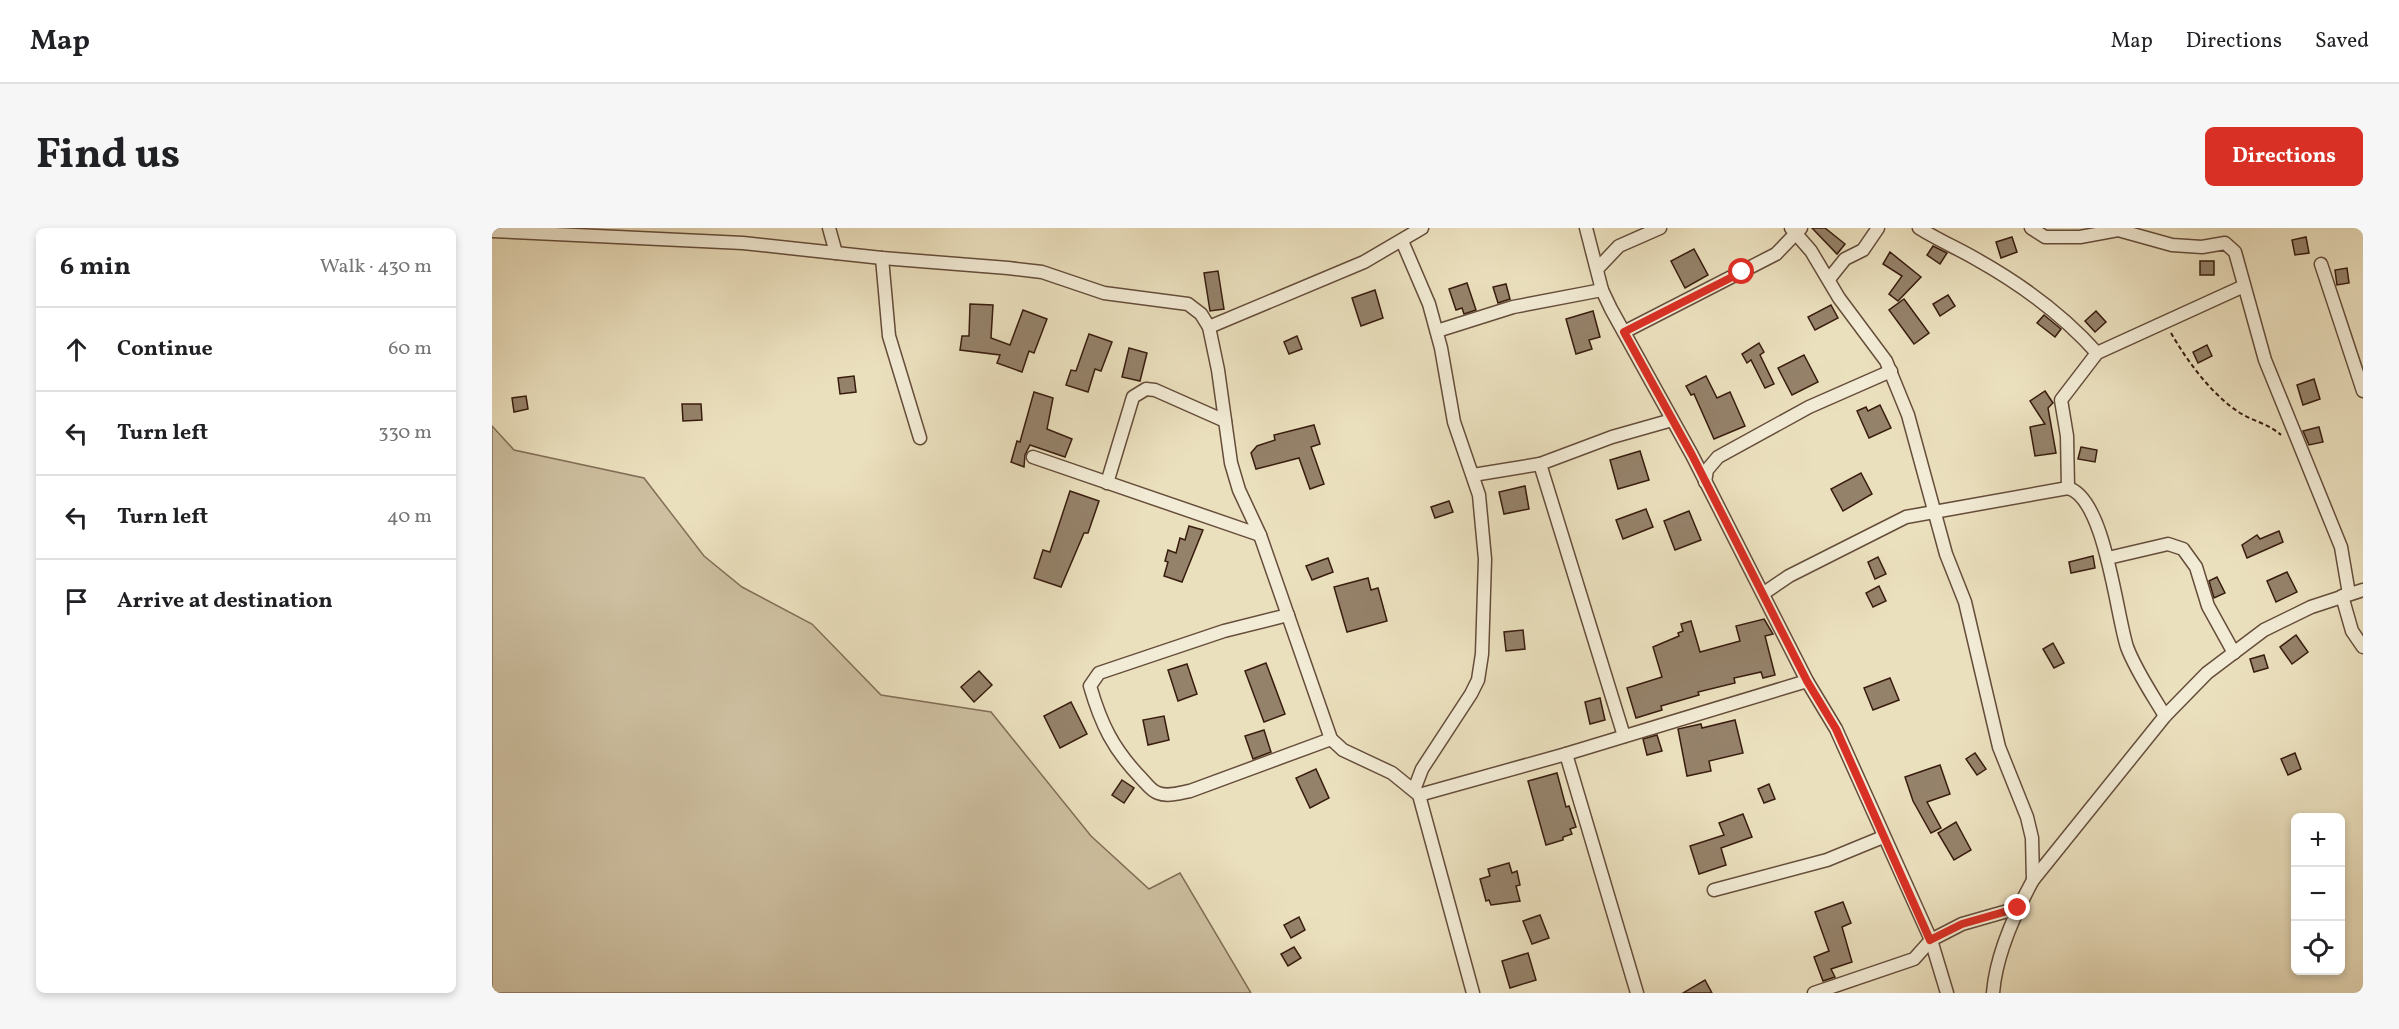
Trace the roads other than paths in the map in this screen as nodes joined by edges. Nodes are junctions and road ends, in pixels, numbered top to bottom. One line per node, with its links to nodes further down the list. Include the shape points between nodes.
1 (829, 228): 11 (street)
2 (1422, 228): 10 (street)
3 (1586, 228): 14 (street)
4 (1660, 228): 14 (street, via 1619,246)
5 (1878, 228): 15 (street, via 1863,250 1845,259)
6 (1919, 228): 21 (street, via 1975,258 2034,298)
7 (2031, 228): 16 (street, via 2045,237 2080,237 2118,230 2172,245 2202,247 2225,243 2235,252)
8 (1797, 230): 15 (street); 20 (street, via 1776,254)
9 (492, 231): 11 (street, via 743,243)
10 (1402, 241): 18 (street, via 1364,262); 19 (street)
11 (836, 253): 12 (street)
12 (882, 258): 18 (street, via 1042,272 1104,293 1188,304); 26 (street, via 889,336)
13 (2320, 264): 23 (street)
14 (1598, 268): 17 (street)
15 (1829, 279): 22 (street)
16 (2244, 286): 21 (street); 38 (street, via 2265,360 2341,547)
17 (1602, 290): 19 (street, via 1513,308); 20 (street)
18 (1209, 327): 25 (street)
19 (1437, 331): 29 (street, via 1455,422)
20 (1624, 332): 24 (street)
21 (2097, 353): 32 (street, via 2061,400 2067,436)
22 (1891, 370): 30 (street, via 1809,407 1718,457 1707,470); 33 (street)
23 (2363, 391)
24 (1672, 420): 28 (street); 30 (street)
25 (1225, 421): 31 (street, via 1155,390 1139,392 1133,397); 34 (street, via 1239,490)
26 (920, 438)
27 (1034, 456): 31 (street)
28 (1540, 464): 29 (street); 44 (street)
29 (1473, 475): 47 (street, via 1479,495 1485,559 1478,680 1422,769)
30 (1705, 482): 37 (street)
31 (1107, 483): 34 (street)
32 (2068, 488): 33 (street); 35 (street, via 2085,498)
33 (1936, 513): 37 (street, via 1906,517 1789,576); 49 (street, via 1946,554 1965,602 1999,747 2027,817)
34 (1260, 535): 39 (street)
35 (2108, 558): 41 (street, via 2168,544 2184,549 2196,567 2218,629); 43 (street, via 2127,647)
36 (2363, 590): 38 (street)
37 (1764, 593): 42 (street)
38 (2346, 595): 40 (street, via 2352,631); 41 (street, via 2264,630)
39 (1288, 615): 45 (street); 45 (street, via 1224,631 1099,672 1090,686 1096,707 1109,740 1129,766 1155,793 1166,796)
40 (2363, 647)
41 (2234, 653): 43 (street, via 2207,673)
42 (1807, 681): 44 (street); 48 (street, via 1836,729)
43 (2165, 716): 49 (street)
44 (1624, 736): 46 (street)
45 (1331, 739): 47 (street, via 1343,750 1392,773)
46 (1566, 754): 47 (street); 54 (street)
47 (1416, 792): 53 (street)
48 (1883, 837): 50 (street, via 1827,860); 52 (street)
49 (2033, 880): 51 (street)
50 (1714, 890)
51 (2018, 908): 52 (street, via 1962,924); 57 (street)
52 (1930, 940): 55 (street, via 1914,959); 56 (street)
53 (1473, 993)
54 (1637, 993)
55 (1814, 993)
56 (1947, 993)
57 (1993, 993)

